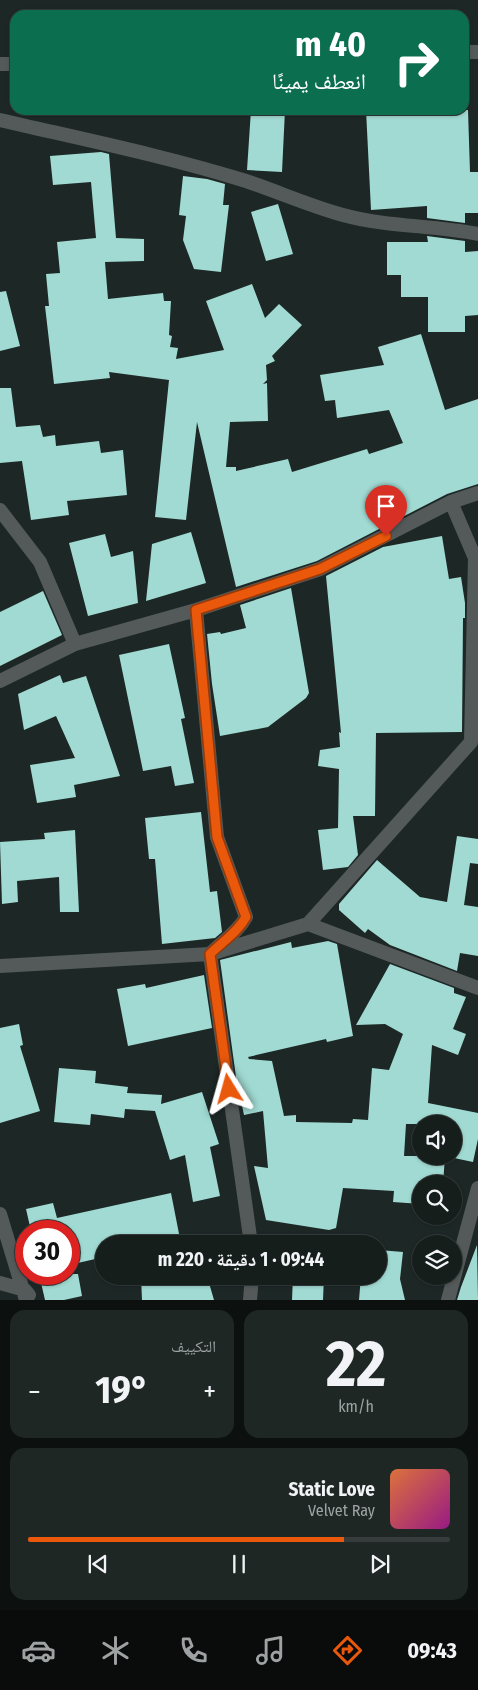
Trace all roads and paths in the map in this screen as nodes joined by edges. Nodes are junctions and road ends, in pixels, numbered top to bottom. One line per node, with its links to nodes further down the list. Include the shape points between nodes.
1 (0, 120): 2 (street, via 246,181 343,215)
2 (478, 234)
3 (478, 493): 4 (street)
4 (451, 502): 6 (street); 7 (street, via 320,569)
5 (0, 510): 8 (street, via 40,562)
6 (476, 558): 10 (street, via 471,742)
7 (196, 610): 8 (street); 11 (street, via 217,837 246,917 240,927)
8 (75, 644): 9 (street)
9 (0, 680)
10 (308, 924): 11 (street); 13 (street)
11 (210, 954): 12 (street); 16 (street)
12 (0, 966)
13 (478, 988)
14 (478, 1188): 21 (street)
15 (0, 1214): 19 (street)
16 (250, 1235)
17 (0, 1283): 19 (street)
18 (251, 1285): 20 (street)
19 (28, 1297)
20 (250, 1300)
21 (448, 1300)

